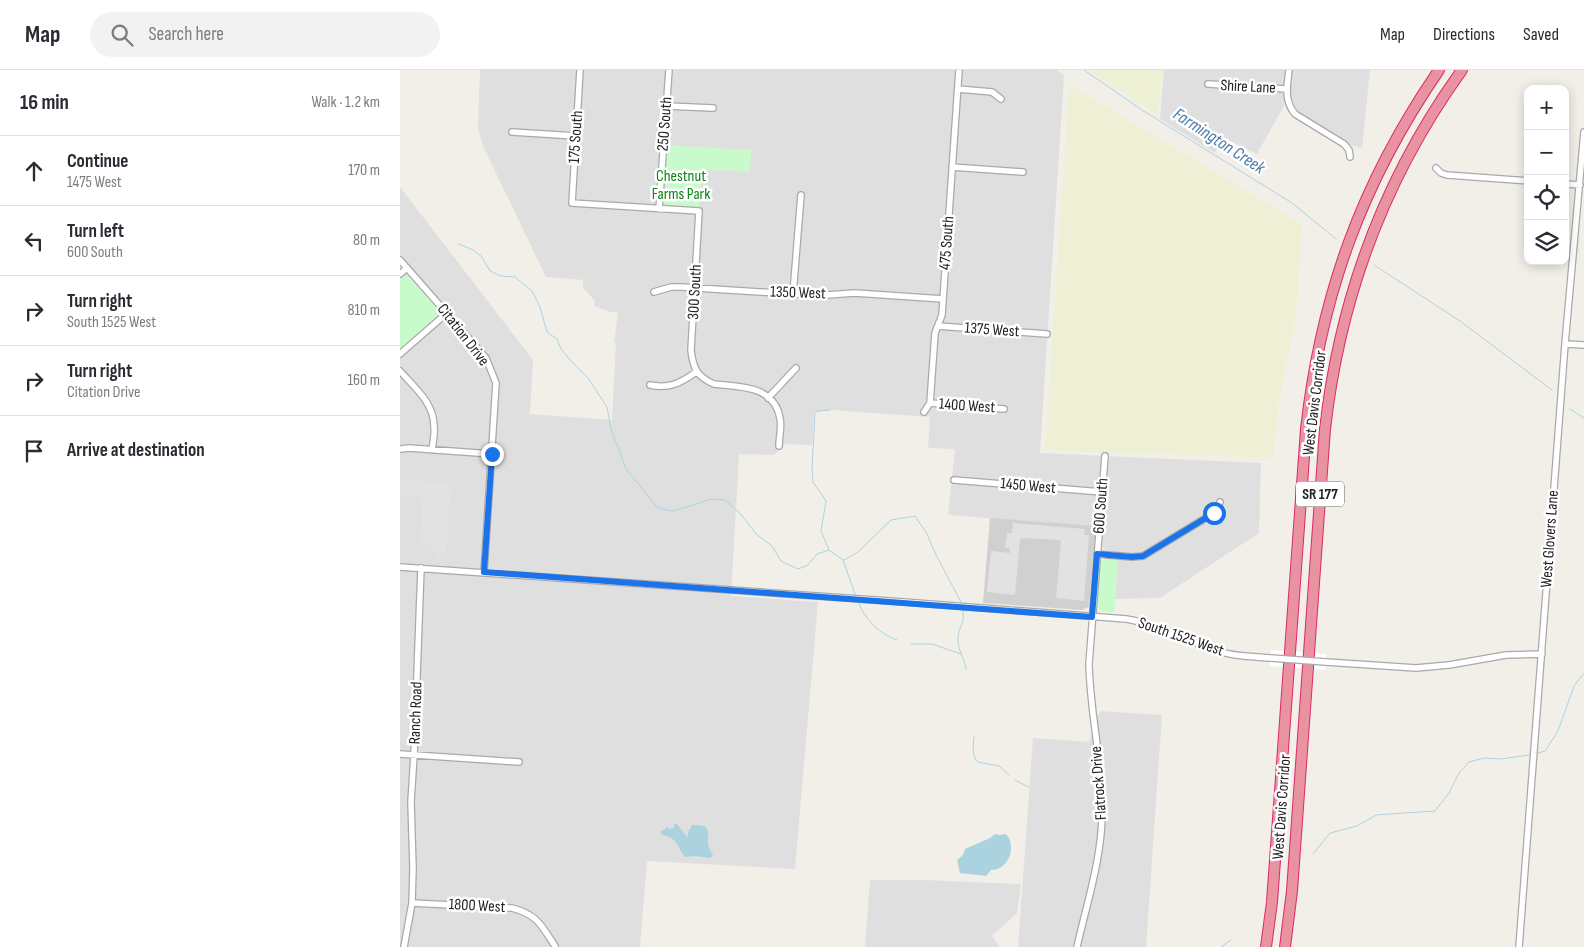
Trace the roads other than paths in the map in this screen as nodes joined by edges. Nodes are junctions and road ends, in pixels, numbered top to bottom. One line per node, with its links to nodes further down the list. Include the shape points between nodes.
1 (580, 70): 15 (street, 175 South)
2 (669, 70): 11 (street, 250 South)
3 (959, 70): 8 (street, 475 South)
4 (1289, 70): 9 (street)
5 (1439, 70): 67 (highway, West Davis Corridor / SR 177, via 1390,149 1363,205 1337,275 1318,347 1306,430 1272,902)
6 (1462, 70): 68 (highway, West Davis Corridor / SR 177, via 1423,129 1380,214 1353,286 1334,363 1325,429 1292,891)
7 (1208, 84): 9 (street, Shire Lane)
8 (958, 89): 10 (street, via 992,92); 17 (street, 475 South)
9 (1287, 89): 16 (street, via 1289,107 1295,114 1344,144)
10 (1001, 99)
11 (666, 106): 12 (street); 24 (street, 250 South)
12 (713, 108)
13 (512, 132): 15 (street)
14 (1584, 132): 22 (street, West Glovers Lane)
15 (576, 136): 24 (street, 175 South, via 572,203)
16 (1350, 157)
17 (952, 167): 19 (street); 31 (street, 475 South)
18 (1436, 168): 20 (street, via 1447,175)
19 (1023, 172)
20 (1524, 181)
21 (1569, 184): 22 (street)
22 (1580, 185): 35 (street, West Glovers Lane)
23 (801, 195): 30 (street)
24 (660, 209): 28 (street, 300 South, via 699,211)
25 (400, 260): 26 (street, Citation Drive)
26 (407, 268): 27 (street); 32 (street, Citation Drive)
27 (400, 274)
28 (695, 288): 29 (street, 1350 West, via 671,287); 30 (street, 1350 West); 40 (street, 300 South, via 691,350)
29 (654, 292)
30 (793, 294): 31 (street, 1350 West, via 854,293)
31 (943, 299): 33 (street, 475 South)
32 (446, 313): 37 (street); 49 (street, Citation Drive, via 486,358 496,383)
33 (938, 326): 34 (street, 1375 West); 43 (street, 475 South, via 934,340)
34 (1046, 334)
35 (1565, 344): 36 (street); 59 (street, West Glovers Lane)
36 (1584, 345)
37 (400, 354)
38 (796, 368): 42 (street)
39 (400, 371): 48 (street, via 429,406 435,428)
40 (696, 372): 41 (street, via 669,386); 42 (street, via 708,382 748,387)
41 (650, 385)
42 (768, 398): 46 (street, via 780,417)
43 (930, 403): 44 (street, 1400 West); 45 (street)
44 (1004, 409)
45 (924, 412)
46 (779, 446)
47 (400, 449): 48 (street)
48 (432, 450): 49 (street)
49 (492, 454): 57 (street, Citation Drive)
50 (1105, 456): 52 (street, 600 South)
51 (954, 480): 52 (street, 1450 West)
52 (1102, 492): 54 (street, 600 South)
53 (1220, 502): 54 (street, via 1214,513 1147,554 1132,557)
54 (1097, 554): 58 (street, 600 South)
55 (400, 567): 56 (street, South 1525 West)
56 (421, 568): 57 (street, South 1525 West); 61 (street, Ranch Road)
57 (484, 572): 58 (street, South 1525 West)
58 (1092, 617): 59 (street, South 1525 West, bridge, via 1134,620 1221,652 1241,656 1416,668 1506,655); 66 (street, Flatrock Drive, via 1089,673 1102,822 1098,855)
59 (1542, 654): 69 (street, West Glovers Lane)
60 (400, 754): 61 (street)
61 (414, 755): 62 (street); 63 (street, Ranch Road)
62 (519, 762)
63 (412, 903): 64 (street, 1800 West, via 512,908 526,912 538,921); 65 (street, Ranch Road)
64 (555, 946)
65 (404, 947)
66 (1077, 947)
67 (1266, 947)
68 (1285, 947)
69 (1519, 947)

